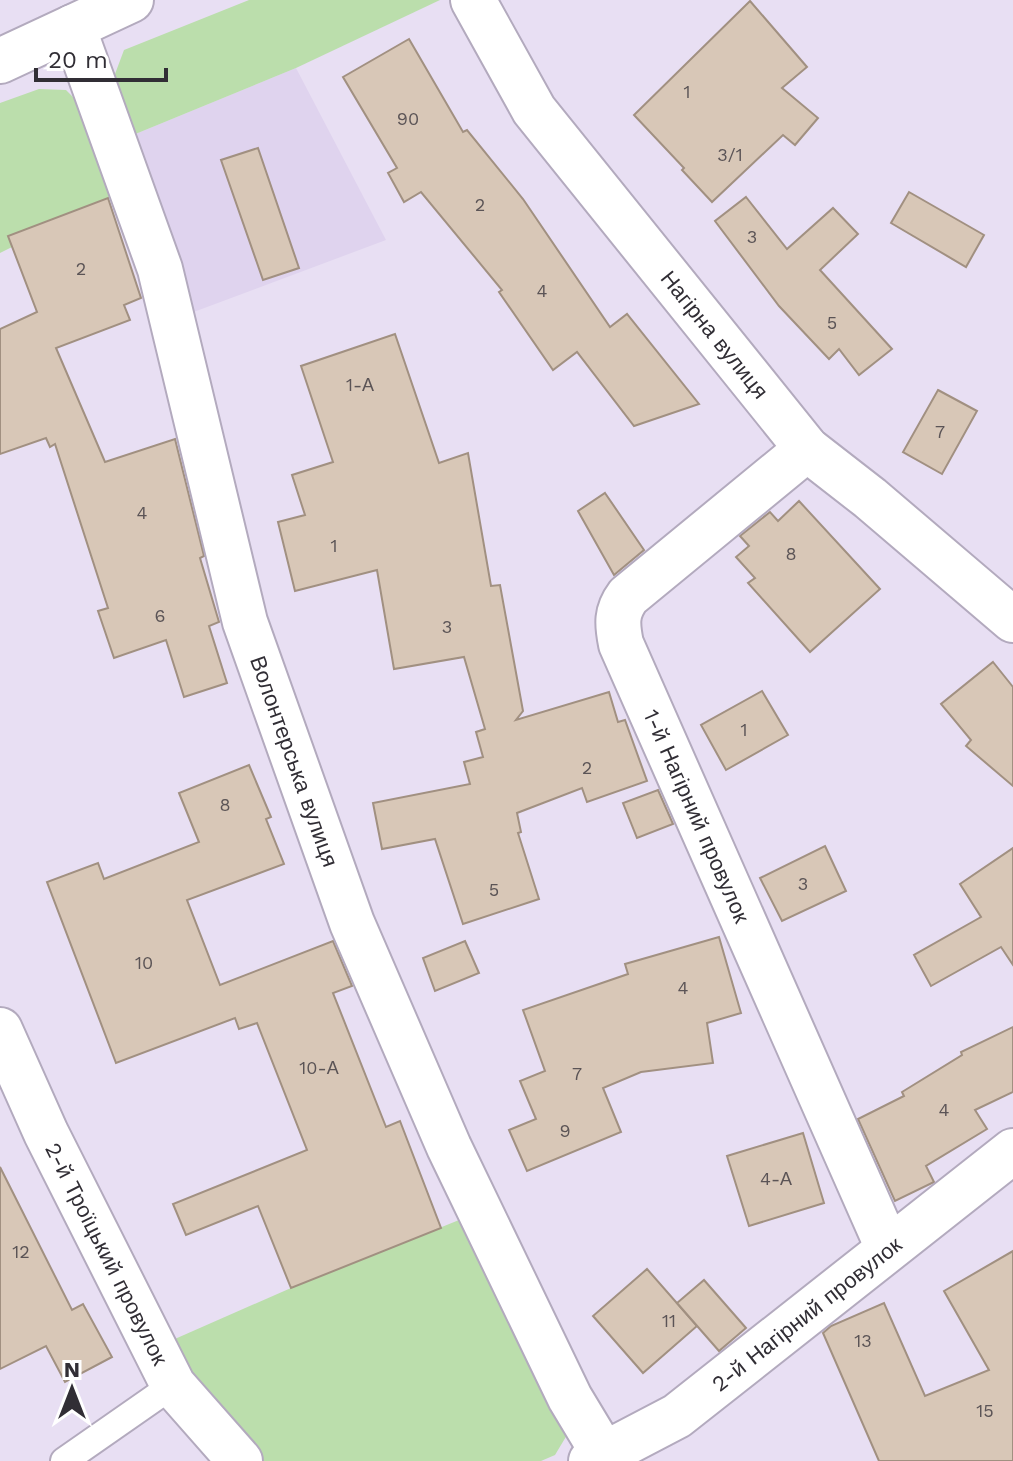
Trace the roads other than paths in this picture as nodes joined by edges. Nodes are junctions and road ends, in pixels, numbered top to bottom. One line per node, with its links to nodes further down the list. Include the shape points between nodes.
1 (131, 0): 3 (street)
2 (473, 0): 5 (street, Нагірна вулиця, via 534,110)
3 (73, 27): 4 (street); 11 (street, Волонтерська вулиця, via 160,269 245,622 352,923 456,1161)
4 (0, 61)
5 (807, 449): 6 (street, Нагірна вулиця); 9 (street, 1-й Нагірний провулок, via 628,596 617,623 621,644)
6 (1013, 620)
7 (0, 1030): 10 (street, 2-й Троїцький провулок)
8 (1013, 1151): 9 (street, 2-й Нагірний провулок)
9 (888, 1248): 11 (street, 2-й Нагірний провулок, via 677,1416)
10 (173, 1385): 12 (lane); 13 (street, 2-й Троїцький провулок)
11 (601, 1458)
12 (64, 1461)
13 (240, 1461)

